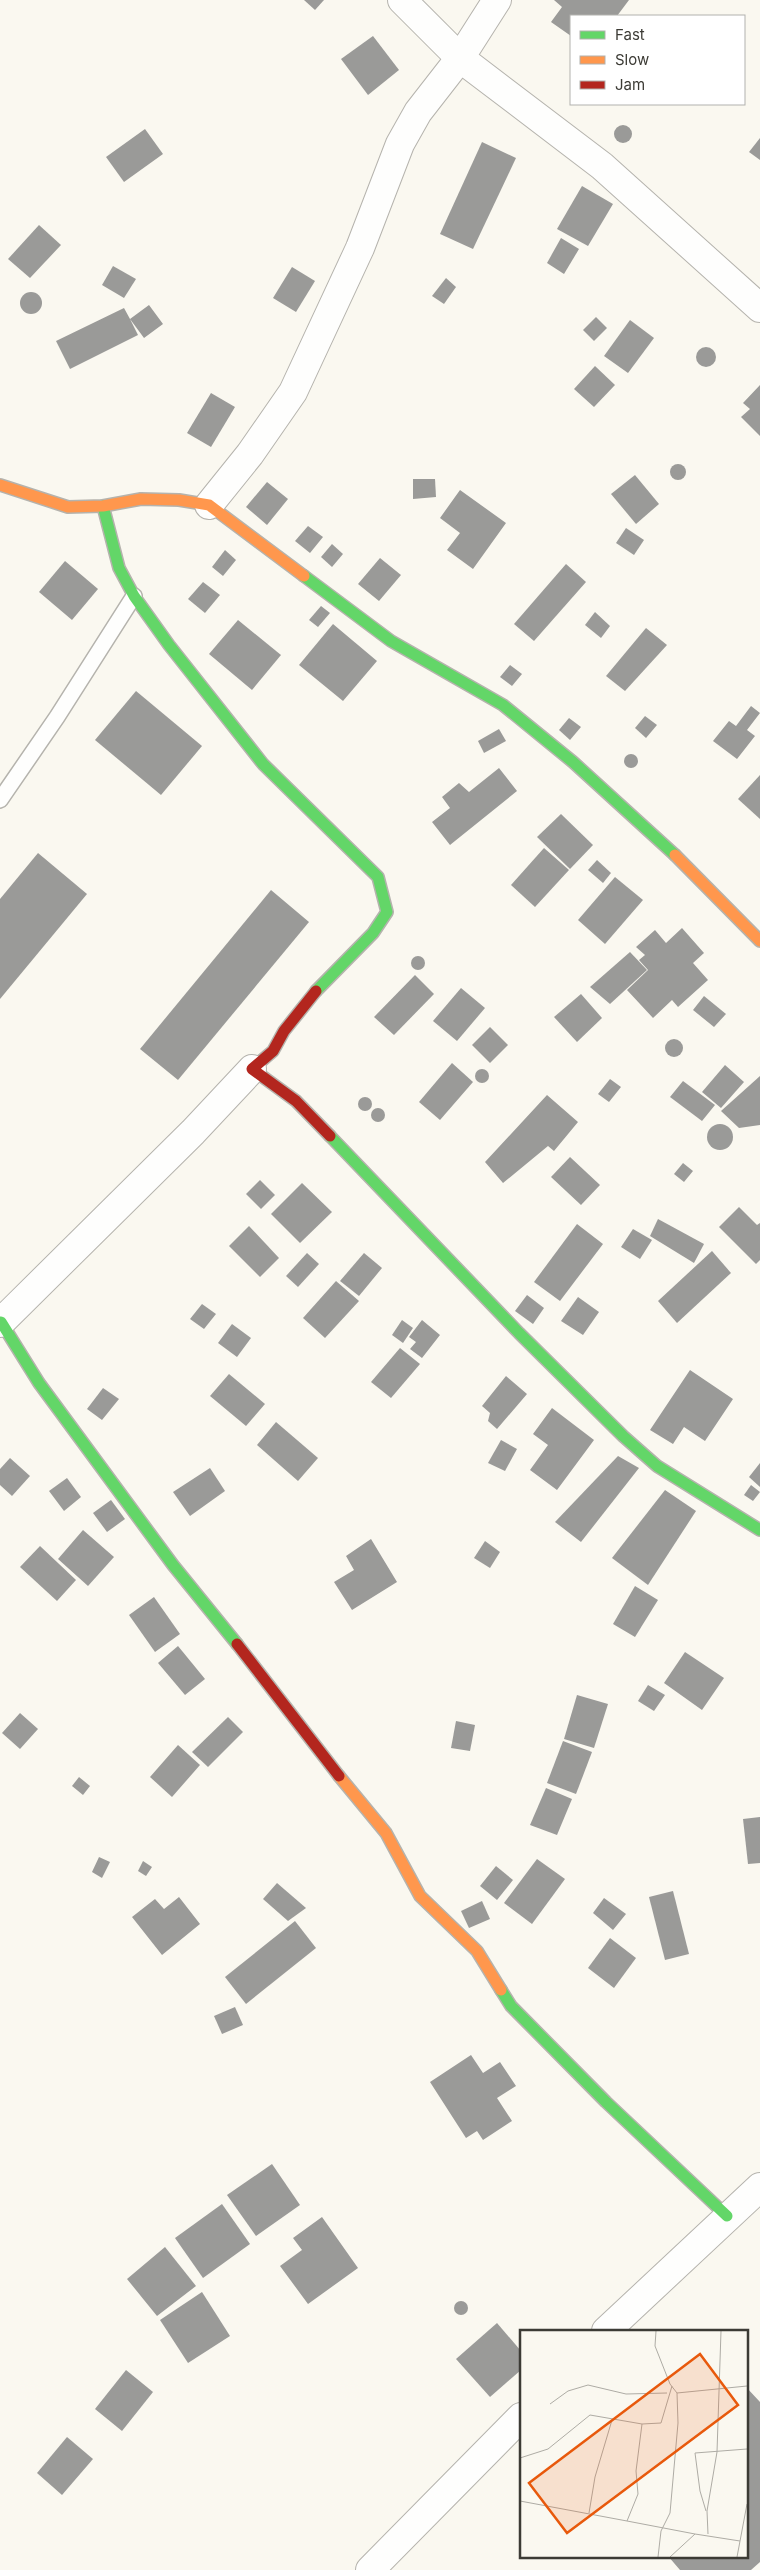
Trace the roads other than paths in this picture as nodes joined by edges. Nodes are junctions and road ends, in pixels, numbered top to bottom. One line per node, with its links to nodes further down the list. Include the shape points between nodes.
1 (402, 0): 3 (street)
2 (498, 0): 3 (street)
3 (460, 58): 4 (street, via 602,166); 6 (street, via 418,112 400,144 360,248 293,392)
4 (760, 308)
5 (0, 485): 7 (street, via 68,507)
6 (209, 505): 7 (street, via 141,499); 10 (street, via 390,641 503,705 658,838)
7 (103, 506): 8 (street, via 119,568)
8 (134, 596): 9 (lane); 11 (street, via 168,645 263,764 378,877 387,912 373,933 307,1001 273,1051)
9 (0, 800)
10 (760, 941)
11 (252, 1069): 12 (street); 13 (street, via 296,1101 623,1436 657,1466)
12 (1, 1322): 15 (street, via 39,1383 173,1565 386,1833 420,1896 478,1951 511,2006 606,2102)
13 (760, 1530)
14 (760, 2187): 15 (street)
15 (727, 2216): 16 (street)
16 (607, 2330)
17 (520, 2418): 18 (street)
18 (370, 2570)

